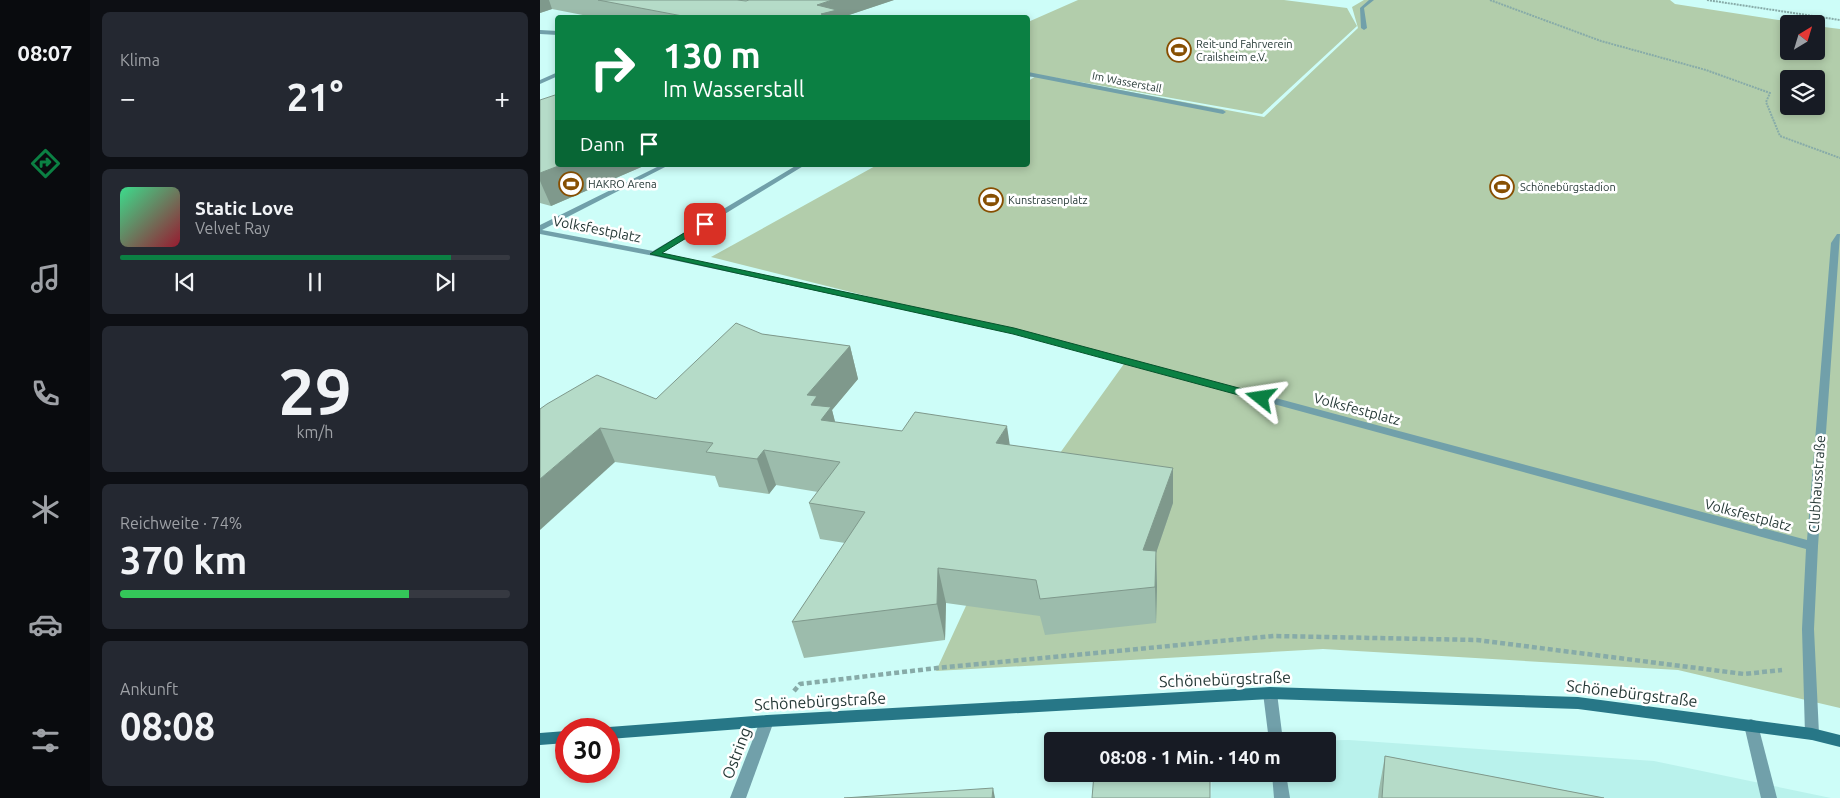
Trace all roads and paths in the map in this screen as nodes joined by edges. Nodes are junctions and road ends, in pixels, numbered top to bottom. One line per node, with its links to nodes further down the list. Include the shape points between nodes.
1 (1372, 0): 5 (street, via 1362,8)
2 (1490, 0): 12 (path, via 1601,41 1706,70 1770,94 1766,102 1780,136)
3 (1707, 0): 4 (path)
4 (1840, 20)
5 (1364, 28)
6 (540, 32): 7 (street)
7 (555, 33)
8 (1030, 74): 11 (street, Im Wasserstall)
9 (555, 75): 10 (street)
10 (540, 82)
11 (1223, 112)
12 (1840, 158)
13 (662, 167): 15 (street)
14 (799, 167): 18 (street)
15 (540, 228)
16 (540, 232): 18 (street, Volksfestplatz)
17 (1840, 236): 19 (street, Clubhausstraße, via 1834,243)
18 (654, 254): 19 (street, Volksfestplatz, via 1014,331)
19 (1812, 546): 20 (street, Clubhausstraße, via 1808,629)
20 (1810, 668): 22 (path, via 1744,674 1477,640 1274,636 800,684); 26 (street, Clubhausstraße)
21 (1270, 692): 22 (main road, Schönebürgstraße); 23 (main road, Schönebürgstraße, via 1578,703); 24 (street)
22 (767, 721): 25 (main road, Schönebürgstraße); 31 (street, Ostring)
23 (1751, 725): 26 (main road, Schönebürgstraße); 33 (street)
24 (1275, 732)
25 (620, 733)
26 (1812, 734): 29 (main road, Schönebürgstraße)
27 (555, 738): 28 (main road)
28 (540, 739)
29 (1840, 741)
30 (1280, 782): 32 (street)
31 (738, 798)
32 (1282, 798)
33 (1769, 798)

